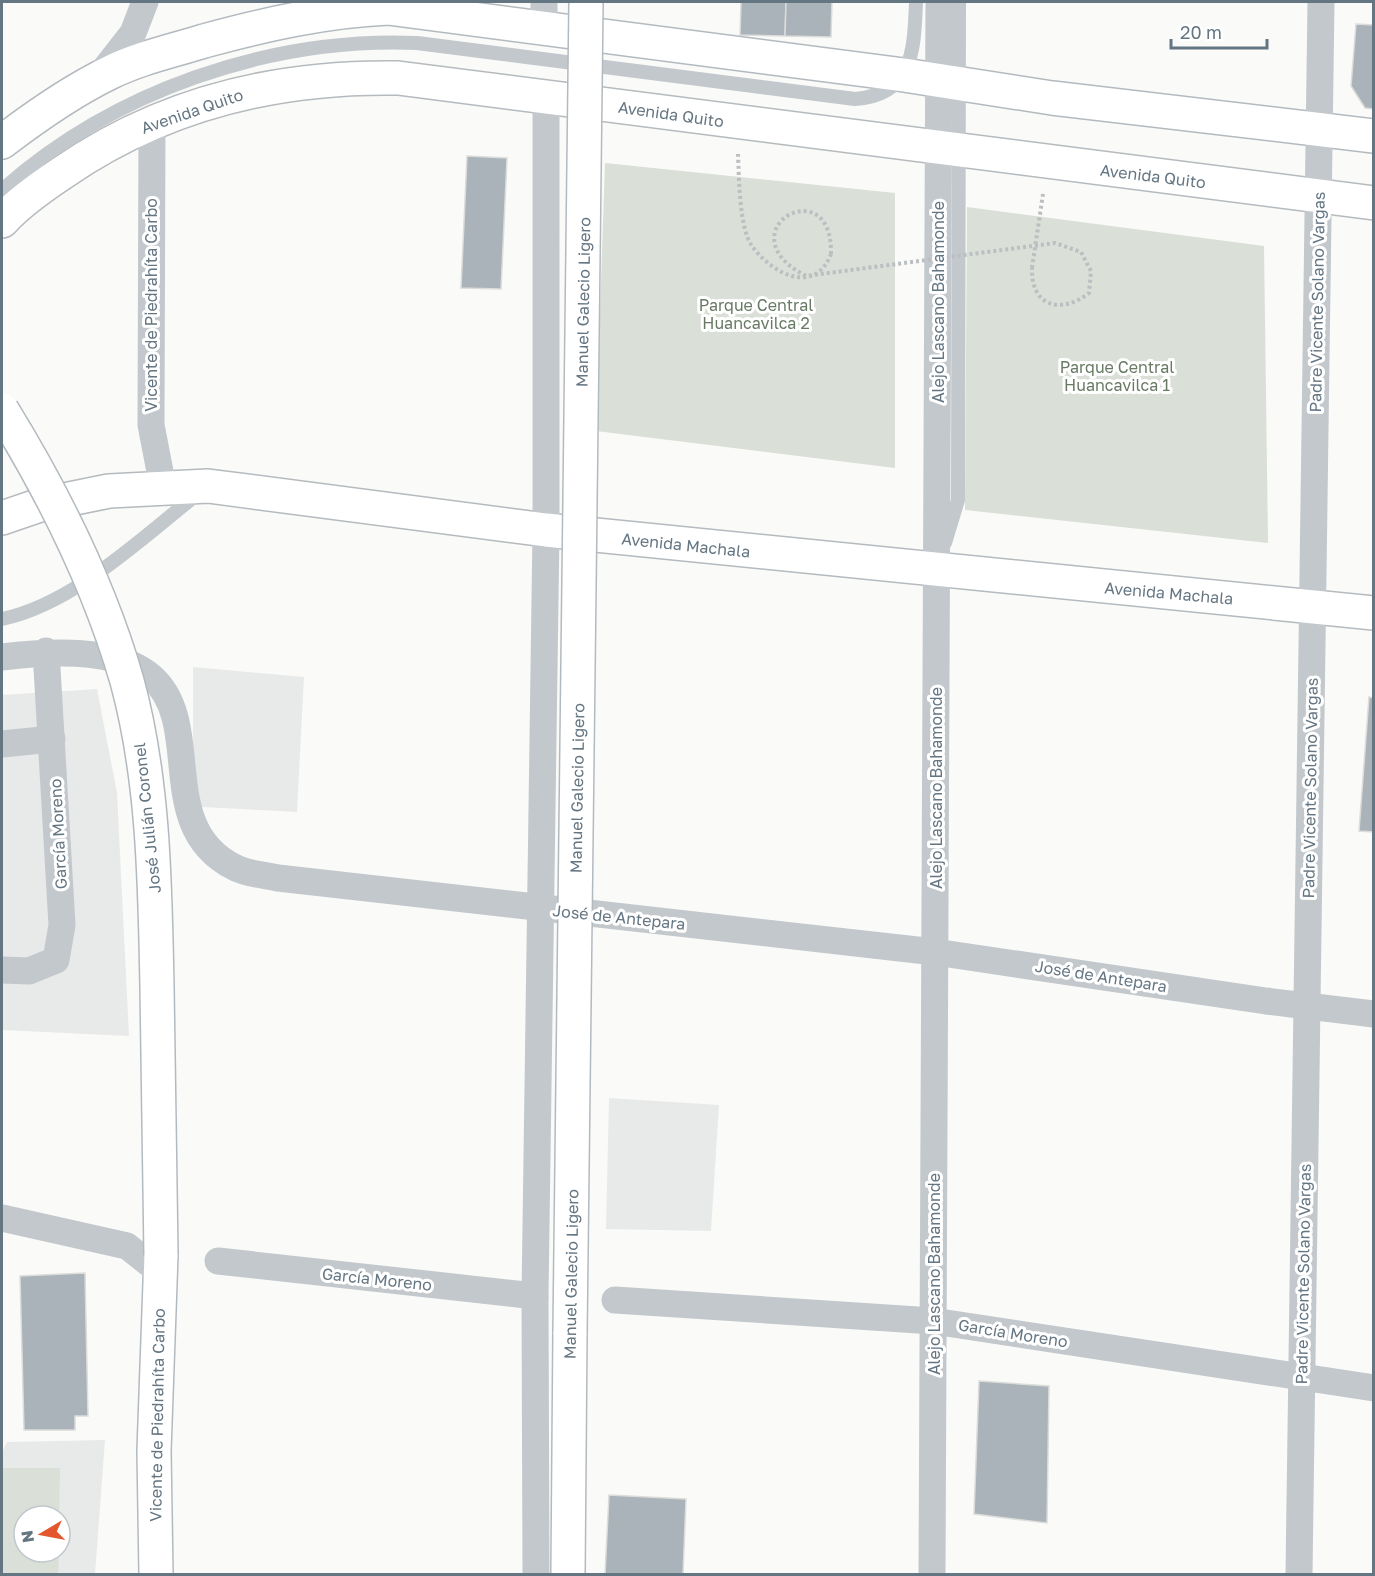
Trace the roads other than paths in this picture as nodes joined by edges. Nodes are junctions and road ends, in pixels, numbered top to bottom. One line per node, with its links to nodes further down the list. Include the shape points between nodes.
1 (145, 2): 9 (street, via 132,33)
2 (586, 2): 49 (main road, Manuel Galecio Ligero, bridge)
3 (916, 2): 8 (lane, via 915,42)
4 (939, 2): 10 (street, Alejo Lascano Bahamonde)
5 (959, 2): 10 (lane)
6 (1321, 2): 13 (street, Padre Vicente Solano Vargas)
7 (544, 14): 8 (main road); 9 (main road, via 347,10 259,26 151,56)
8 (904, 75): 10 (main road); 17 (lane, via 887,91 855,99 417,44 338,45 241,63 162,90 78,133 29,165)
9 (97, 79): 15 (main road, via 39,113)
10 (949, 82): 13 (main road); 16 (street, Alejo Lascano Bahamonde)
11 (546, 98): 12 (main road, Avenida Quito, via 398,78 353,78 257,90); 16 (main road, Avenida Quito); 25 (street, Manuel Galecio Ligero)
12 (152, 121): 20 (main road, Avenida Quito, via 88,154); 23 (street, Vicente de Piedrahíta Carbo, via 151,425)
13 (1319, 129): 14 (main road); 18 (street, Padre Vicente Solano Vargas)
14 (1374, 136)
15 (2, 142)
16 (948, 151): 18 (main road, Avenida Quito); 26 (street, Alejo Lascano Bahamonde)
17 (2, 190)
18 (1318, 197): 19 (main road, Avenida Quito); 27 (street, Padre Vicente Solano Vargas)
19 (1374, 203)
20 (2, 221)
21 (2, 411): 41 (main road, José Julián Coronel, bridge, via 34,463 88,569 113,635 140,741 156,895)
22 (208, 486): 23 (main road, Avenida Machala); 25 (main road, Avenida Machala); 29 (lane, via 71,590 22,615)
23 (163, 487): 24 (main road, Avenida Machala, via 109,491 40,505)
24 (2, 518)
25 (546, 530): 26 (main road, Avenida Machala); 34 (street, Manuel Galecio Ligero)
26 (937, 571): 27 (main road, Avenida Machala); 35 (street, Alejo Lascano Bahamonde)
27 (1312, 606): 28 (main road, Avenida Machala); 37 (street, Padre Vicente Solano Vargas)
28 (1374, 613)
29 (2, 619)
30 (46, 651): 31 (street, José de Antepara); 32 (street, García Moreno); 34 (street, José de Antepara, via 92,654 129,662 157,680 172,707 189,813 207,846 234,868 278,878)
31 (2, 657)
32 (52, 739): 33 (street); 36 (street, García Moreno, via 62,925 56,960 29,971)
33 (2, 744)
34 (542, 909): 35 (street, José de Antepara); 42 (street, Manuel Galecio Ligero)
35 (935, 952): 37 (street, José de Antepara); 44 (street, Alejo Lascano Bahamonde)
36 (2, 970)
37 (1307, 1006): 38 (street, José de Antepara); 45 (street, Padre Vicente Solano Vargas)
38 (1374, 1014)
39 (2, 1218): 41 (street, via 126,1246)
40 (218, 1261): 42 (street, García Moreno)
41 (160, 1263): 47 (main road, Vicente de Piedrahíta Carbo, via 154,1450)
42 (536, 1296): 48 (street, Manuel Galecio Ligero)
43 (615, 1299): 44 (street, García Moreno)
44 (933, 1321): 45 (street, García Moreno); 50 (street, Alejo Lascano Bahamonde)
45 (1302, 1377): 46 (street, García Moreno); 51 (street, Padre Vicente Solano Vargas)
46 (1374, 1388)
47 (156, 1575)
48 (536, 1575)
49 (568, 1575)
50 (932, 1575)
51 (1299, 1575)

